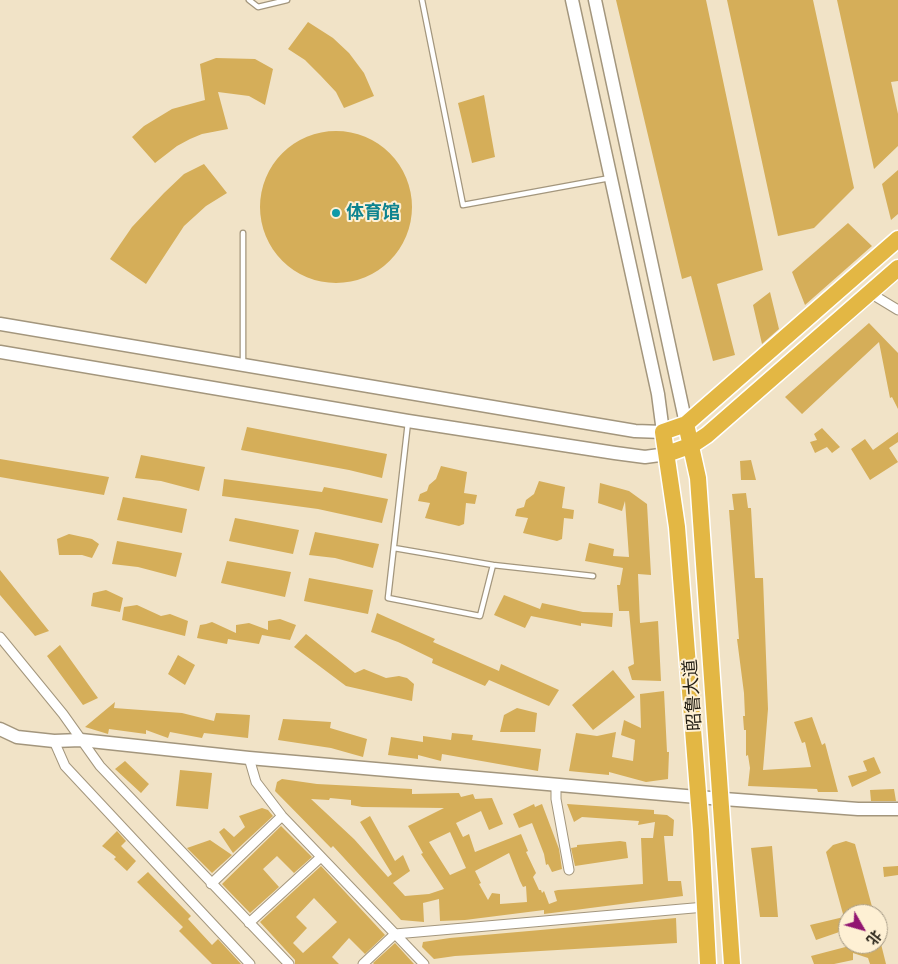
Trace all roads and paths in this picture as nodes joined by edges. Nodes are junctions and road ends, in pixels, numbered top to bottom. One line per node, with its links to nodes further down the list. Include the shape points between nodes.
1 (249, 0): 2 (lane, via 258,7)
2 (287, 0)
3 (422, 0): 6 (lane, via 463,205)
4 (572, 0): 6 (street)
5 (595, 0): 16 (street)
6 (611, 178): 17 (street, via 658,394)
7 (243, 232): 14 (lane)
8 (898, 239): 16 (highway)
9 (898, 268): 10 (highway)
10 (870, 292): 11 (street); 18 (highway, via 718,426)
11 (898, 310)
12 (0, 324): 14 (street)
13 (0, 352): 15 (street)
14 (244, 365): 17 (street, via 635,431)
15 (408, 420): 19 (street, via 645,457); 20 (lane)
16 (686, 424): 17 (highway); 18 (highway, 昭鲁大道)
17 (663, 432): 19 (highway, 昭鲁大道)
18 (692, 445): 19 (highway); 30 (highway, 昭鲁大道, via 700,504)
19 (667, 454): 29 (highway, 昭鲁大道, via 677,527)
20 (394, 548): 21 (lane); 21 (lane, via 388,598 480,616)
21 (493, 565): 22 (lane)
22 (592, 576)
23 (0, 637): 25 (street)
24 (0, 729): 26 (street, via 17,737)
25 (81, 740): 26 (street); 27 (street); 35 (street, via 100,766)
26 (54, 741): 39 (street, via 65,766)
27 (249, 758): 28 (street); 32 (street, via 256,782)
28 (556, 784): 29 (street); 34 (street)
29 (697, 797): 30 (street); 36 (highway, 昭鲁大道)
30 (721, 798): 31 (street); 44 (highway, 昭鲁大道)
31 (898, 809)
32 (282, 816): 33 (street); 35 (street)
33 (321, 857): 37 (street); 38 (street)
34 (569, 870)
35 (211, 884): 37 (street)
36 (705, 907): 38 (street); 43 (highway, 昭鲁大道)
37 (249, 923): 40 (street)
38 (395, 934): 41 (street); 42 (street)
39 (250, 964)
40 (289, 964)
41 (363, 964)
42 (424, 964)
43 (708, 964)
44 (732, 964)

